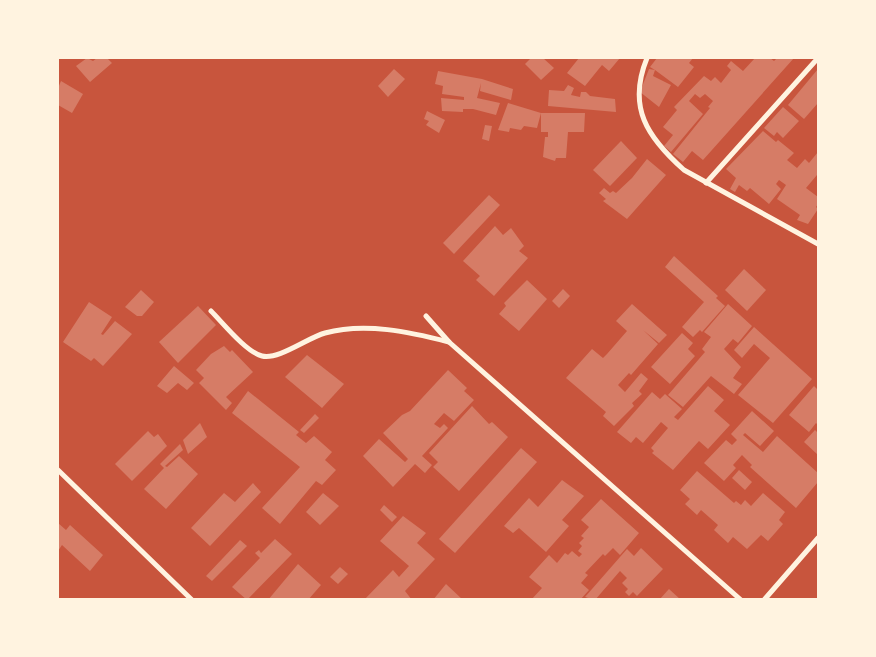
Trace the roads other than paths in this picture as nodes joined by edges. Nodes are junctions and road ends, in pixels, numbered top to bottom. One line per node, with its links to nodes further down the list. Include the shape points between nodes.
1 (647, 58): 3 (street, via 637,101 652,136 684,170)
2 (818, 58): 3 (street)
3 (706, 183): 4 (street)
4 (818, 244)
5 (211, 311): 7 (street, via 253,353 263,357 275,356 325,333 359,329 407,331)
6 (426, 316): 7 (street)
7 (449, 342): 11 (street)
8 (58, 470): 10 (street)
9 (818, 538): 12 (street)
10 (192, 600)
11 (741, 600)
12 (764, 600)

